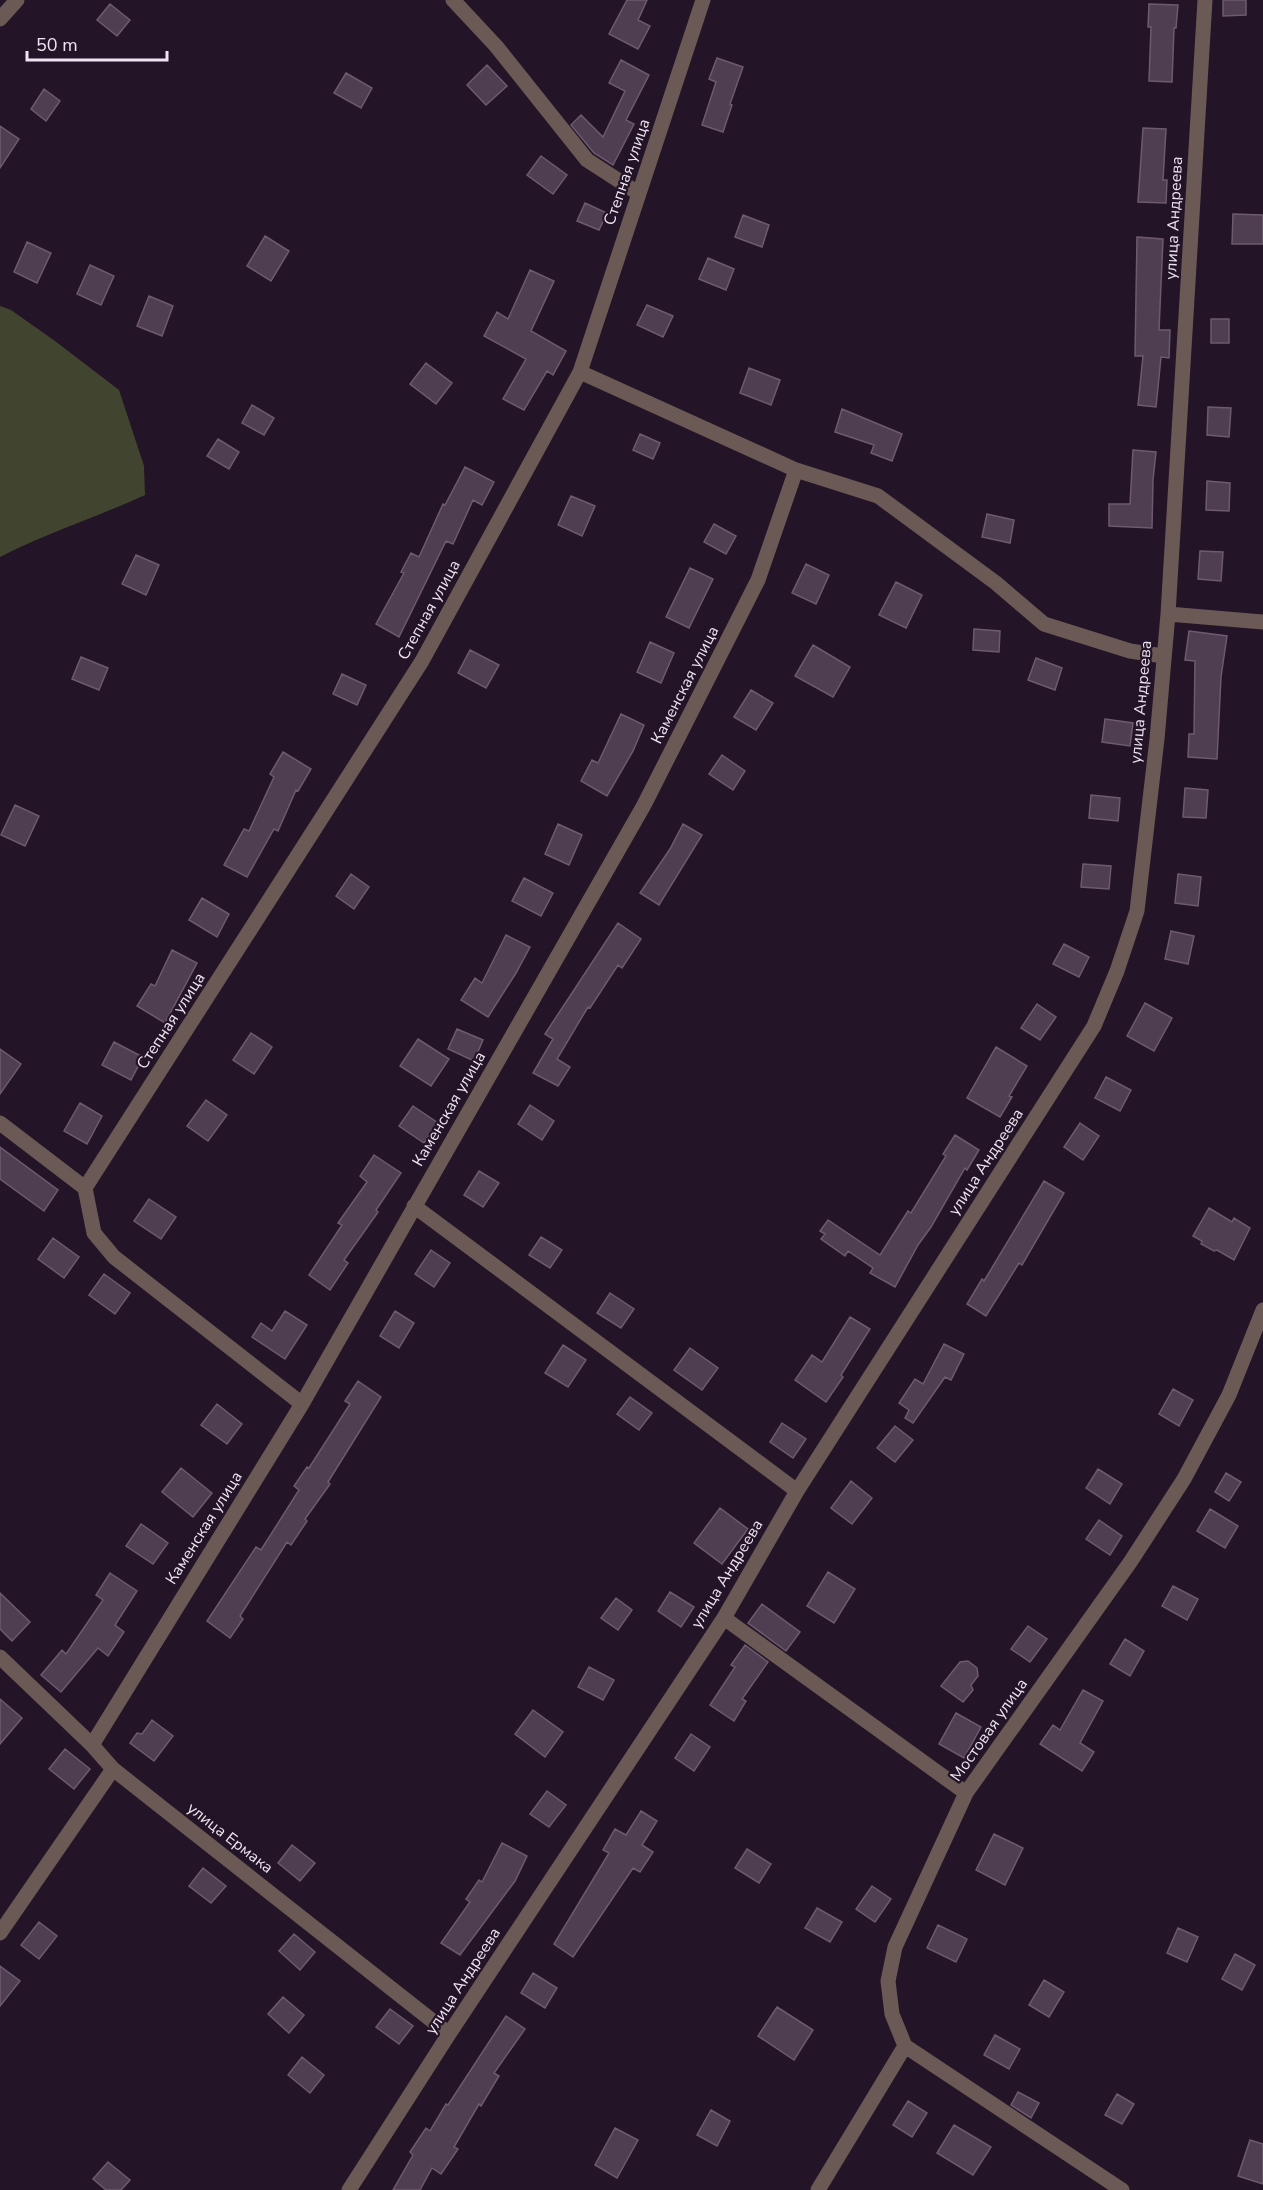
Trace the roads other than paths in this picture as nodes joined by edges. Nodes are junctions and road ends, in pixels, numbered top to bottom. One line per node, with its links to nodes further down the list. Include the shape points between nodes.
1 (17, 0): 5 (street)
2 (453, 0): 6 (street, via 496,46 587,160)
3 (703, 0): 6 (street, Степная улица)
4 (1205, 0): 9 (street, улица Андреева)
5 (0, 19)
6 (638, 193): 7 (street, Степная улица)
7 (580, 372): 8 (street); 13 (street, Степная улица, via 422,661)
8 (796, 470): 11 (street, via 878,496 996,583 1044,624 1130,651); 14 (street, Каменская улица, via 758,580 649,794)
9 (1168, 614): 10 (street); 11 (street, улица Андреева)
10 (1263, 622)
11 (1163, 656): 17 (street, улица Андреева, via 1137,911 1094,1026)
12 (0, 1123): 13 (street)
13 (85, 1188): 16 (street, via 94,1233 114,1257)
14 (414, 1206): 16 (street, Каменская улица); 17 (street)
15 (1263, 1310): 22 (street, Мостовая улица, via 1229,1395 1184,1479 1131,1561)
16 (302, 1404): 20 (street, Каменская улица)
17 (797, 1491): 18 (street, улица Андреева)
18 (724, 1618): 22 (street); 24 (street, улица Андреева)
19 (0, 1657): 20 (street, улица Ермака)
20 (92, 1745): 21 (street, улица Ермака)
21 (113, 1769): 23 (street); 24 (street, улица Ермака)
22 (966, 1793): 25 (street, Мостовая улица, via 895,1947 888,1981 892,2014)
23 (0, 1933)
24 (449, 2034): 26 (street, улица Андреева)
25 (905, 2046): 27 (street); 28 (street)
26 (349, 2190)
27 (818, 2190)
28 (1122, 2190)

